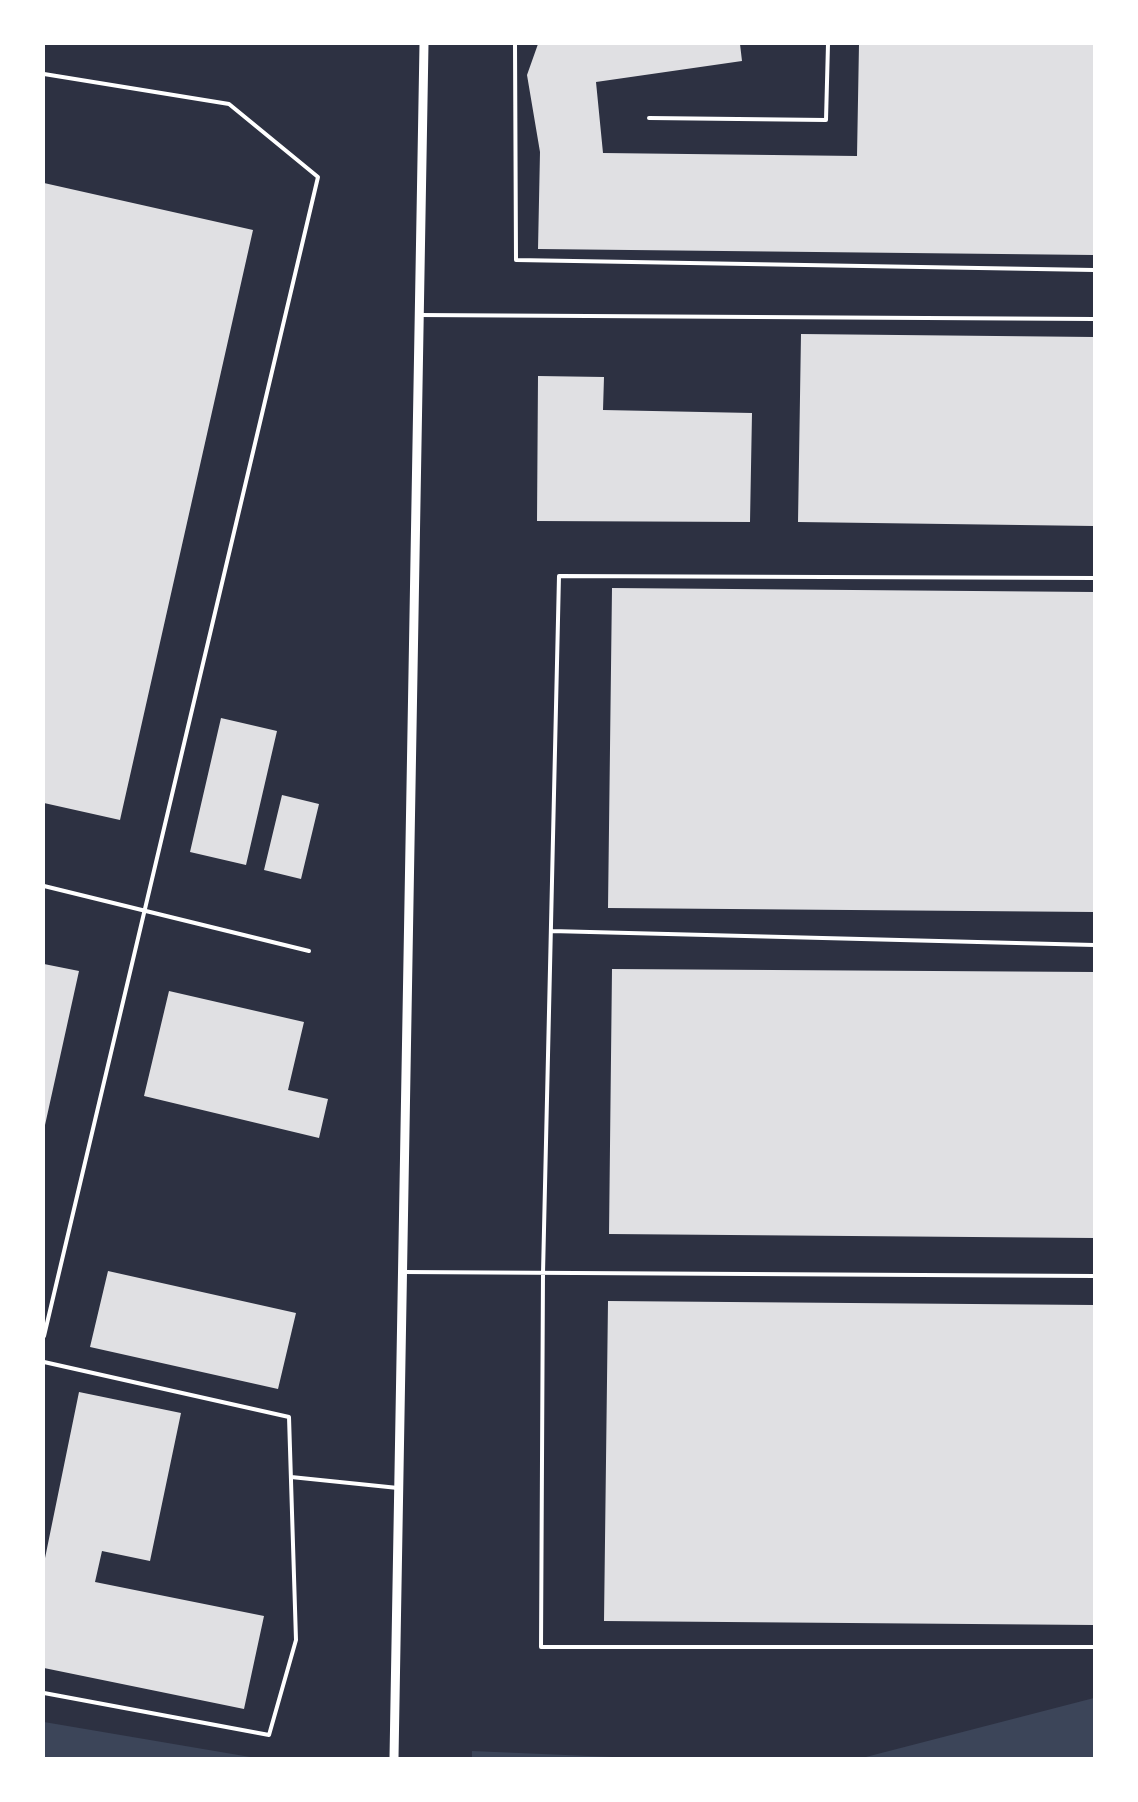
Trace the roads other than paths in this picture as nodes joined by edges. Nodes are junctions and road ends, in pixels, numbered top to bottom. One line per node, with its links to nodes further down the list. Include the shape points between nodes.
1 (424, 44): 7 (street)
2 (515, 44): 6 (lane, via 516,260)
3 (828, 44): 5 (lane, via 826,120)
4 (44, 74): 11 (lane, via 229,104 318,177)
5 (649, 118)
6 (1094, 270)
7 (419, 315): 8 (lane); 15 (street)
8 (1094, 319)
9 (1094, 578): 12 (lane, via 559,576)
10 (44, 886): 11 (lane)
11 (144, 911): 14 (lane); 18 (lane)
12 (550, 931): 13 (lane); 16 (lane)
13 (1094, 945)
14 (309, 951)
15 (403, 1272): 16 (lane); 21 (street)
16 (543, 1272): 17 (lane); 22 (lane, via 541,1647)
17 (1094, 1276)
18 (44, 1336)
19 (44, 1362): 20 (lane, via 290,1417)
20 (291, 1477): 21 (lane); 23 (lane, via 296,1640 269,1735)
21 (399, 1488): 24 (street)
22 (1094, 1647)
23 (44, 1693)
24 (394, 1758)

